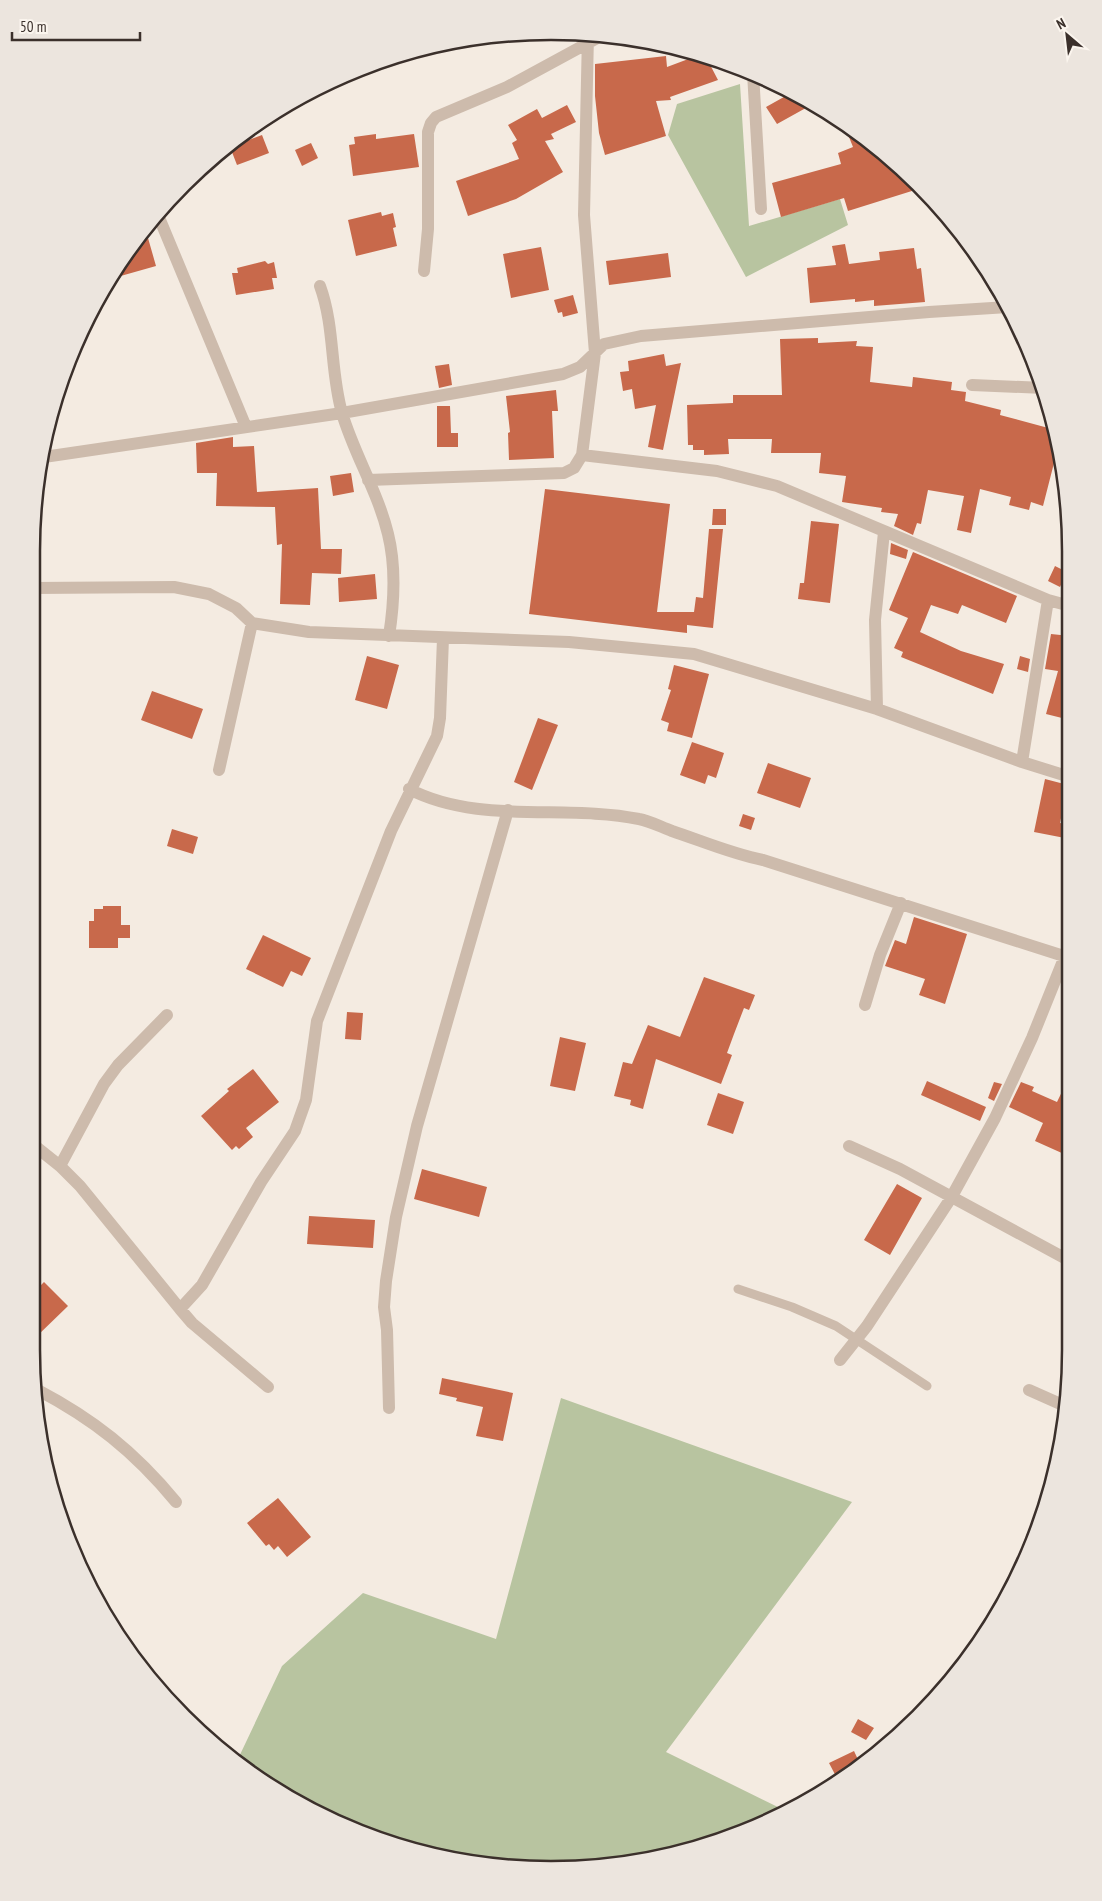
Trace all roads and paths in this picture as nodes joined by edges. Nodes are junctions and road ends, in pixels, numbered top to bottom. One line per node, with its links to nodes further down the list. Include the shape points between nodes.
1 (583, 41): 6 (street, via 507,88 436,117 431,123 428,132 428,229)
2 (588, 41): 9 (street, via 584,215)
3 (754, 82): 4 (street)
4 (761, 208)
5 (161, 222): 13 (street)
6 (424, 271)
7 (320, 286): 12 (street, via 329,314)
8 (1000, 308): 9 (street, via 641,336 604,344)
9 (595, 353): 12 (street, via 580,367 563,374); 14 (street)
10 (972, 385): 11 (street)
11 (1035, 388)
12 (342, 413): 13 (street); 16 (street)
13 (246, 427): 15 (street)
14 (582, 455): 16 (street, via 574,468 564,473); 17 (street, via 717,471 777,486)
15 (49, 456)
16 (368, 480): 22 (street, via 388,534 394,576)
17 (884, 532): 19 (street); 24 (street, via 875,620)
18 (40, 588): 21 (street, via 192,589 236,608)
19 (1048, 600): 20 (street); 25 (street)
20 (1062, 604)
21 (252, 623): 22 (street, via 309,632); 26 (street)
22 (389, 636): 23 (street)
23 (442, 638): 24 (street, via 569,642 694,654); 28 (street, via 437,736)
24 (877, 709): 25 (street)
25 (1022, 762): 27 (street)
26 (219, 770)
27 (1062, 774)
28 (410, 789): 29 (street, via 441,801); 41 (street, via 317,1021 306,1100 295,1131 261,1182 202,1286)
29 (508, 810): 30 (street, via 640,819 743,856); 49 (street, via 417,1126 396,1217 384,1307)
30 (901, 903): 31 (street); 33 (street)
31 (1062, 955)
32 (1062, 969): 38 (street, via 995,1118)
33 (865, 1005)
34 (168, 1015): 37 (street, via 118,1065 104,1084)
35 (849, 1146): 38 (street, via 900,1169)
36 (40, 1150): 37 (street)
37 (60, 1166): 41 (street)
38 (951, 1198): 39 (street); 42 (street)
39 (1062, 1256)
40 (738, 1289): 42 (lane, via 792,1307 836,1326)
41 (180, 1308): 45 (street, via 192,1323)
42 (857, 1340): 43 (street); 44 (lane)
43 (840, 1360)
44 (927, 1386)
45 (268, 1387)
46 (1029, 1390): 48 (street)
47 (42, 1392): 50 (street, via 62,1402 128,1449)
48 (1059, 1403)
49 (388, 1408)
50 (176, 1502)

